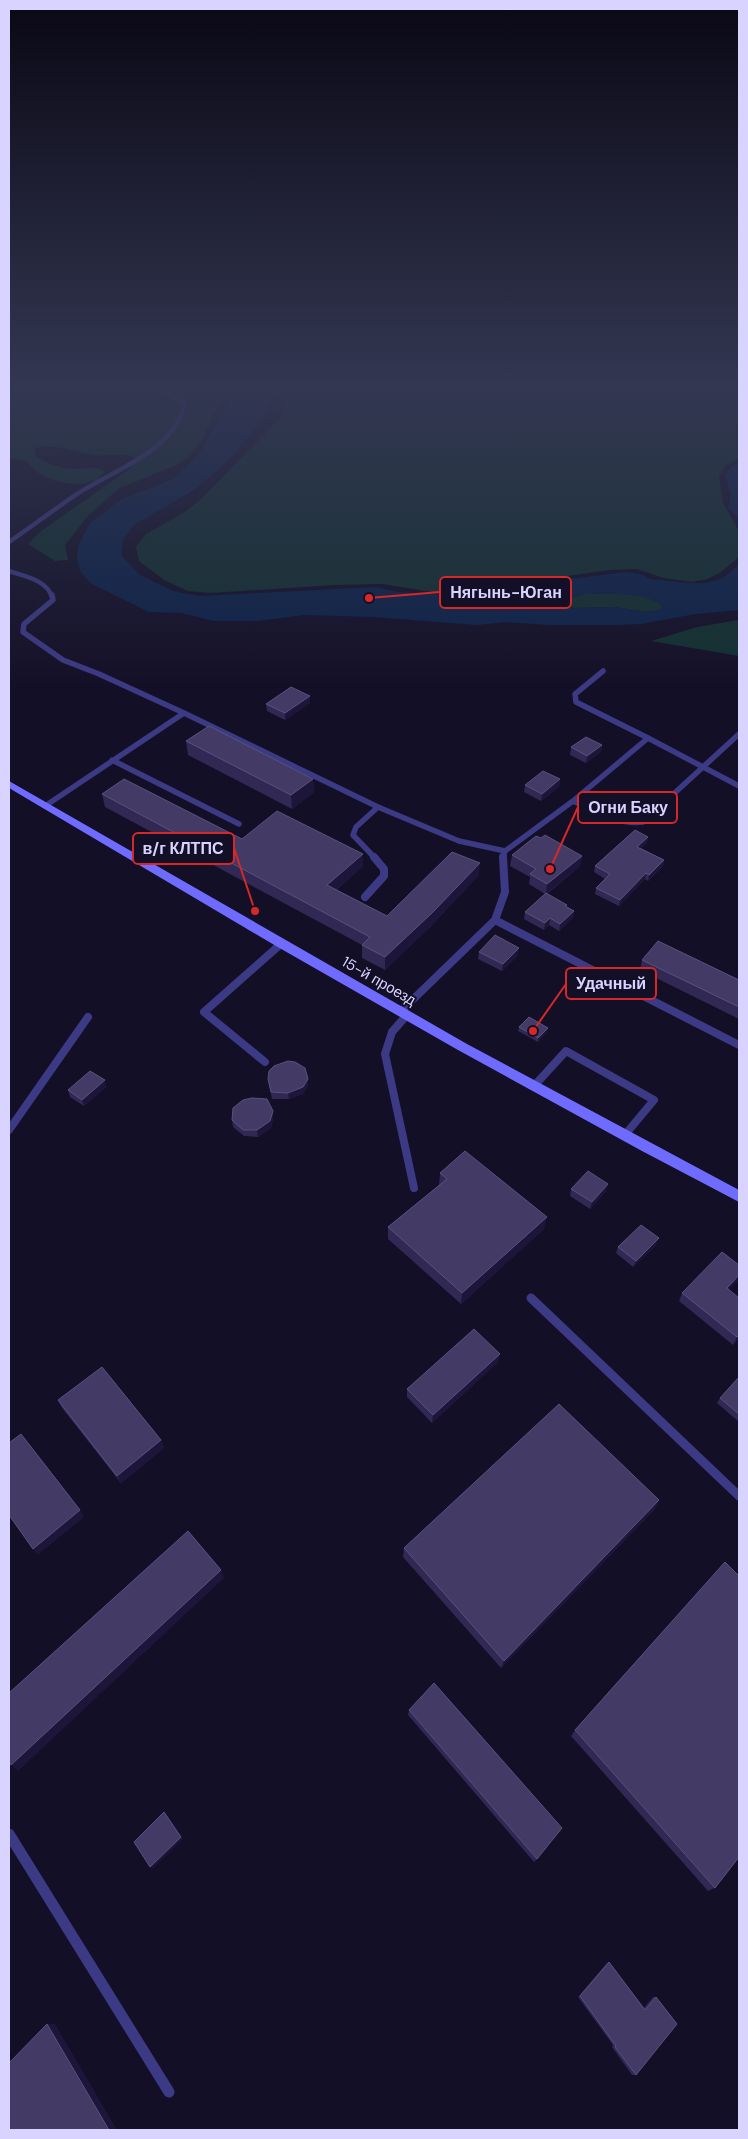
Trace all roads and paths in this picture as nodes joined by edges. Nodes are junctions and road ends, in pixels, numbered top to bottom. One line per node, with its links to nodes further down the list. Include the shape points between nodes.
1 (85, 489): 2 (lane)
2 (9, 542)
3 (9, 571): 5 (lane, via 50,588 52,594 53,600 24,624 23,632 63,660)
4 (603, 671): 7 (lane, via 575,694 576,702)
5 (184, 713): 8 (lane); 14 (lane)
6 (739, 734): 9 (lane)
7 (648, 738): 9 (lane); 12 (lane)
8 (112, 760): 13 (lane); 15 (lane)
9 (701, 767): 11 (lane); 12 (lane, via 643,822 623,822)
10 (9, 784): 13 (main road, 15-й проезд)
11 (739, 786)
12 (573, 801): 16 (lane)
13 (45, 806): 19 (main road, 15-й проезд)
14 (378, 807): 16 (lane, via 459,840); 17 (lane, via 356,827 353,835 384,869 384,876)
15 (239, 824)
16 (504, 851): 18 (lane, via 501,864 505,891)
17 (365, 897)
18 (495, 920): 20 (lane); 22 (lane)
19 (282, 943): 20 (main road, 15-й проезд); 23 (lane, via 204,1012)
20 (403, 1014): 24 (main road, 15-й проезд); 27 (lane, via 392,1032 385,1054)
21 (88, 1017): 25 (lane)
22 (739, 1045)
23 (265, 1062)
24 (534, 1086): 26 (main road, 15-й проезд); 26 (lane, via 566,1051 654,1100)
25 (9, 1130)
26 (624, 1136): 28 (main road, 15-й проезд)
27 (414, 1188)
28 (739, 1196)
29 (531, 1298): 30 (lane)
30 (739, 1496)
31 (9, 1834): 32 (lane)
32 (169, 2092)

